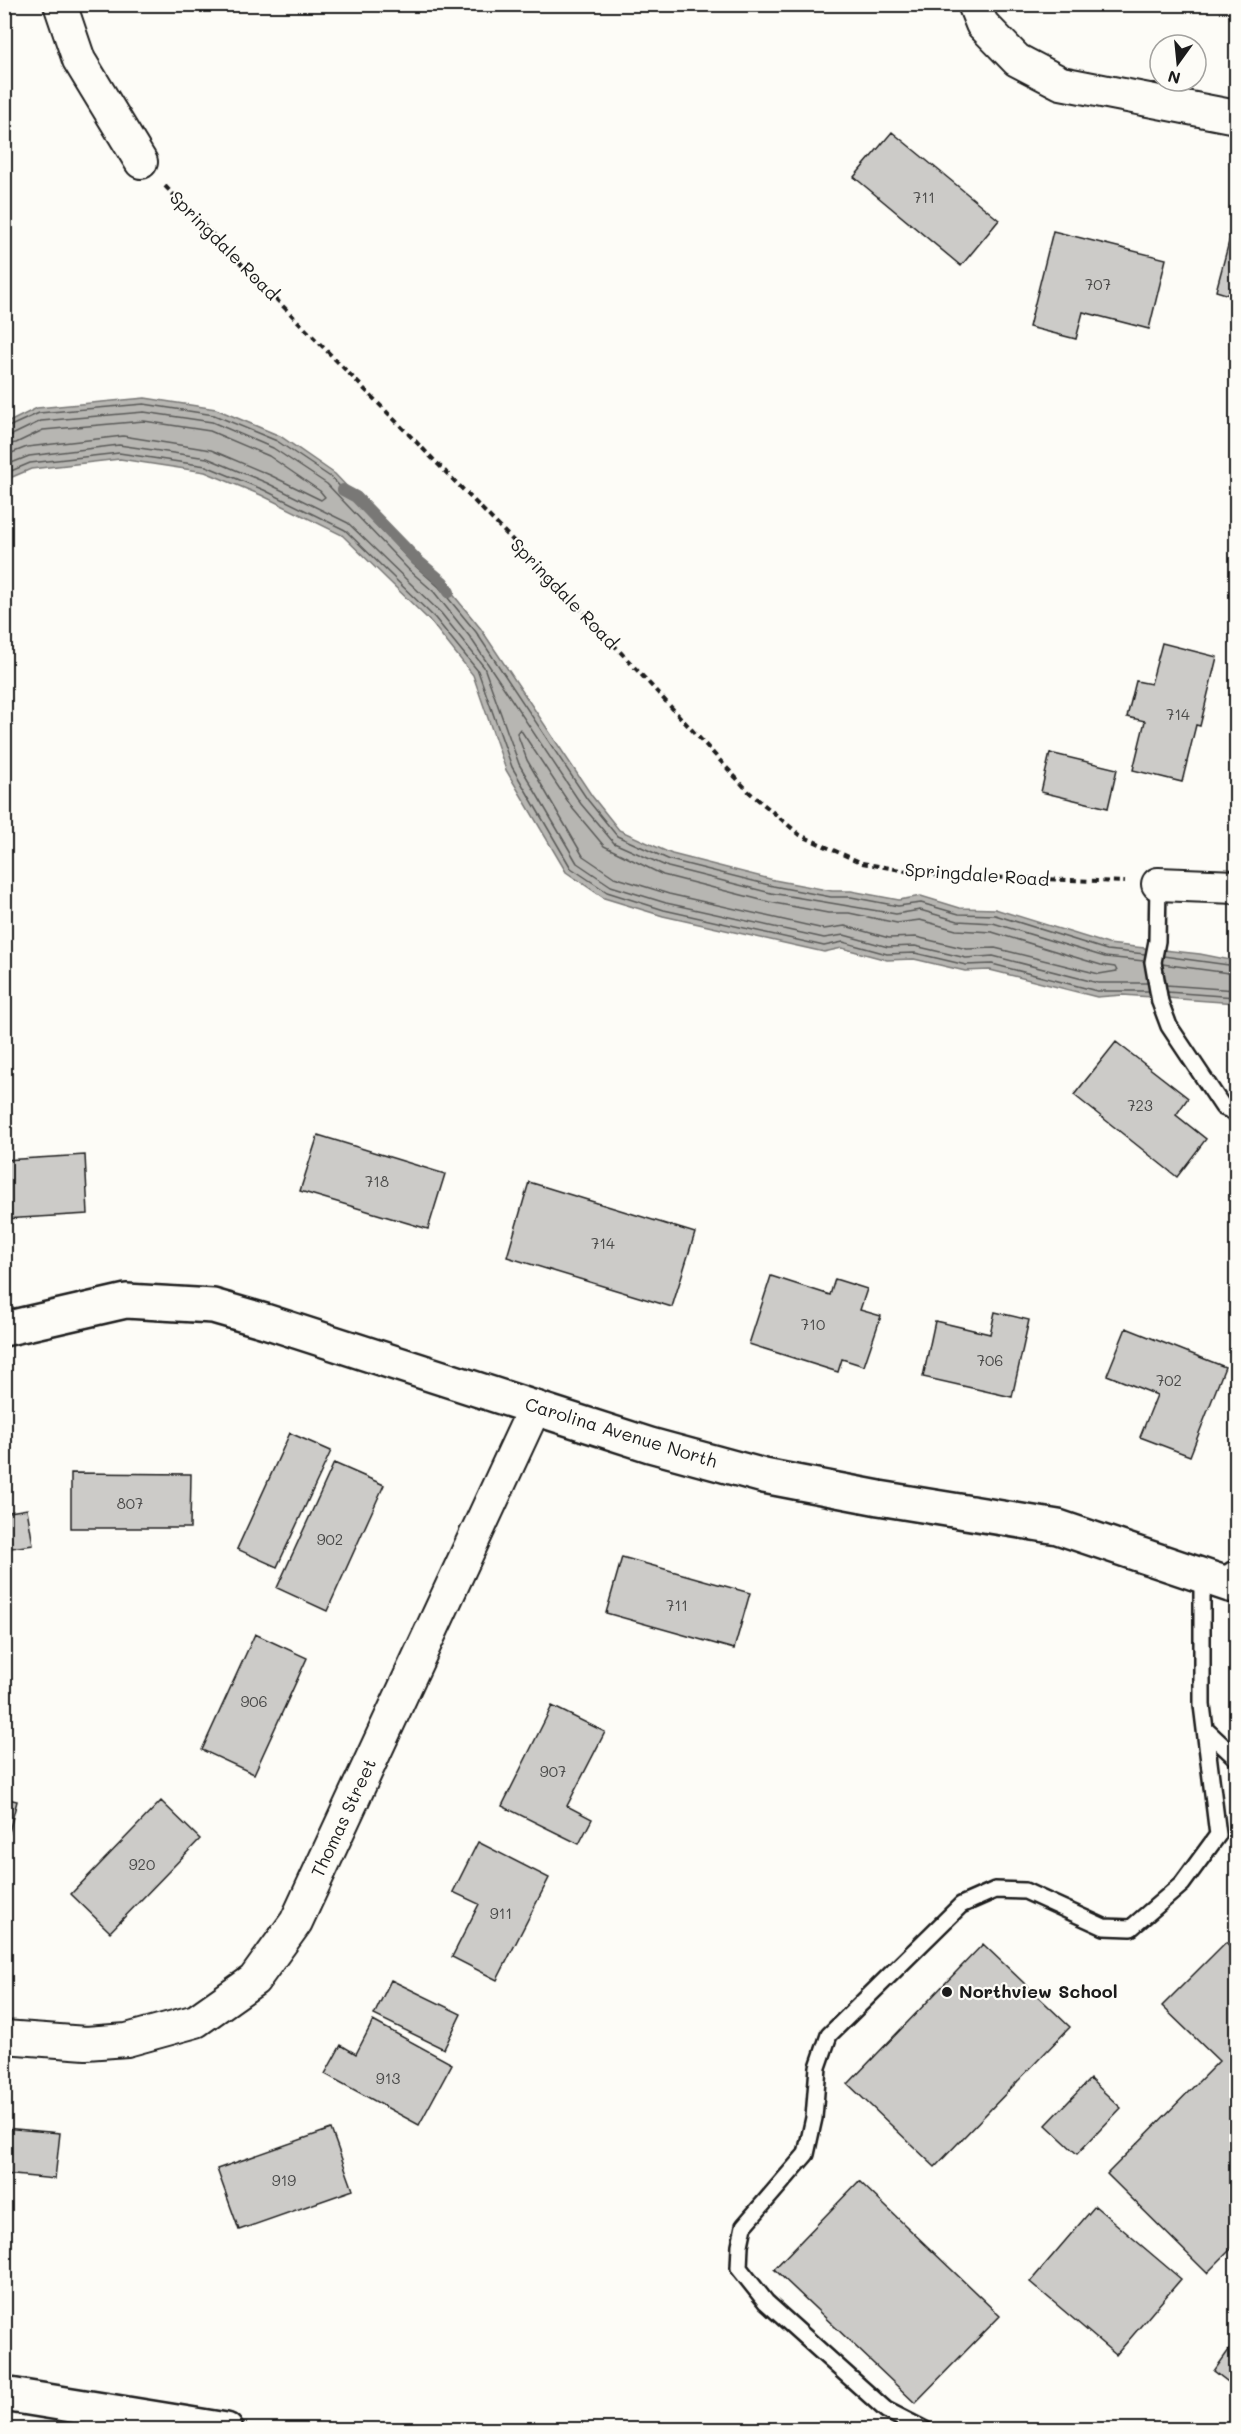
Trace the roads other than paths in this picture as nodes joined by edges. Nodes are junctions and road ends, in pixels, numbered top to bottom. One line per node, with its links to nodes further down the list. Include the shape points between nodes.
1 (60, 4): 4 (street, via 79,60)
2 (974, 4): 3 (street, via 982,24 1017,60 1061,83)
3 (1236, 117)
4 (141, 162)
5 (1158, 884): 6 (street); 7 (lane, via 1153,962 1160,1002 1169,1026 1223,1107)
6 (1236, 887)
7 (1236, 1113)
8 (4, 1329): 9 (main road, Carolina Avenue North, via 126,1301 213,1306)
9 (535, 1407): 10 (main road, Carolina Avenue North, via 650,1445 764,1476 1058,1527); 13 (street, Thomas Street, via 296,1922 254,1980 196,2021 126,2040 86,2043)
10 (1226, 1583): 11 (lane, via 1202,1705)
11 (1205, 1729): 12 (lane); 16 (lane, via 1218,1835 1182,1884 1131,1928 1104,1927 1025,1891 995,1890 961,1905 829,2035 818,2067 814,2118 806,2154 744,2226 739,2268 766,2302 886,2410)
12 (1236, 1758)
13 (4, 2037)
14 (4, 2394): 15 (main road)
15 (226, 2430)
16 (925, 2430)

